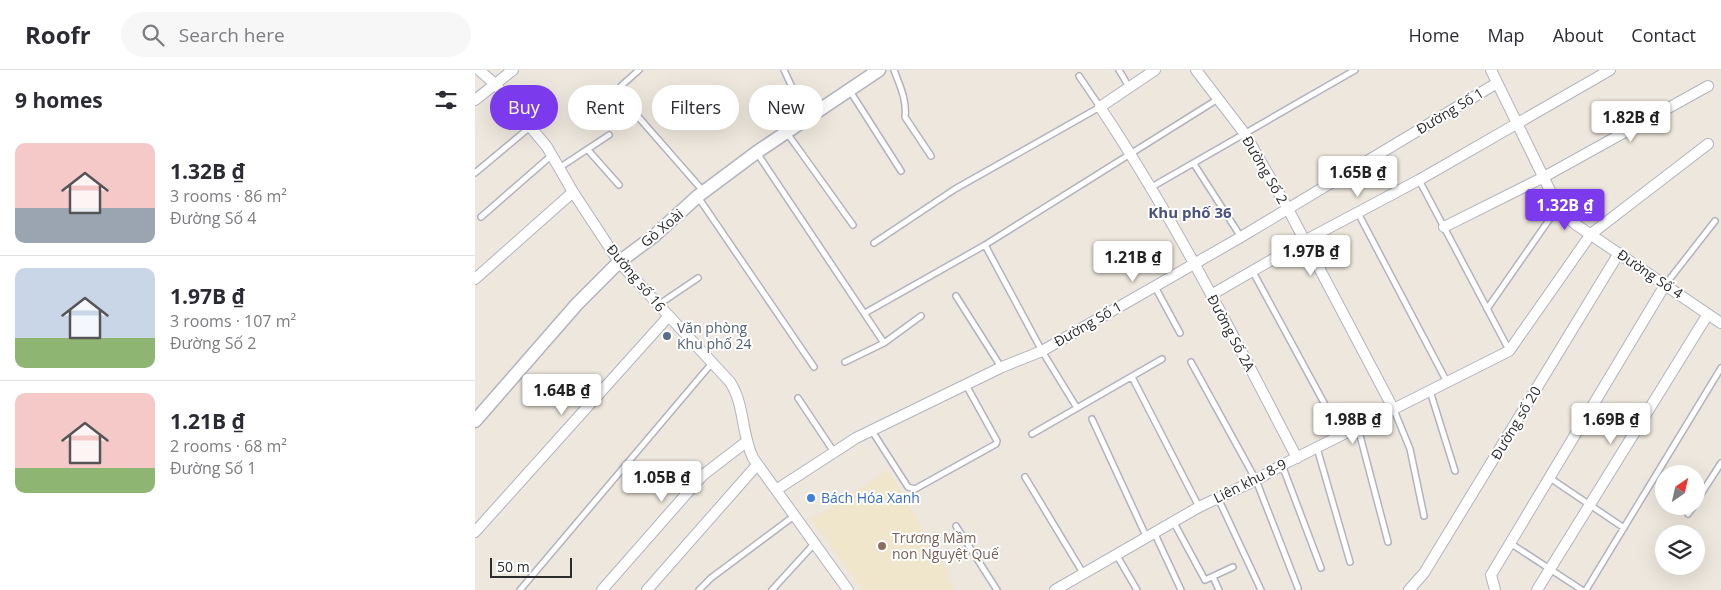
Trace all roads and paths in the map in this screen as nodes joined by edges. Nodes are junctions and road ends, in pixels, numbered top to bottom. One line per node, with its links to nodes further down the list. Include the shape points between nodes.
1 (479, 70): 15 (street, Đường số 16)
2 (513, 70): 15 (street)
3 (639, 70): 47 (lane, via 621,86 620,96)
4 (784, 70): 16 (lane)
5 (879, 70): 20 (street, Gò Xoài)
6 (894, 70): 37 (lane, via 903,94 905,117)
7 (1119, 70): 18 (lane)
8 (1155, 70): 18 (street)
9 (1196, 70): 21 (street, Đường Số 2)
10 (1355, 70): 30 (lane)
11 (1491, 70): 14 (street, Đường Số 4)
12 (1610, 70): 25 (street)
13 (1079, 76): 23 (lane)
14 (1497, 83): 25 (street, Đường Số 4); 49 (street, Đường Số 1)
15 (496, 85)
16 (791, 85)
17 (1708, 86): 42 (street)
18 (1129, 87): 23 (street)
19 (490, 89): 22 (street)
20 (850, 91): 24 (street, Gò Xoài); 40 (lane)
21 (1218, 99): 30 (street, Đường Số 2); 35 (lane)
22 (475, 100)
23 (1100, 107): 35 (street, Đường Số 2A); 58 (lane, via 955,189)
24 (823, 109)
25 (1517, 124): 42 (street, Đường Số 4); 43 (street)
26 (526, 130): 41 (lane)
27 (532, 130): 36 (street, Đường số 16)
28 (791, 130): 29 (street, Gò Xoài)
29 (787, 133): 34 (street, Gò Xoài); 53 (lane)
30 (1245, 134): 38 (lane); 49 (street, Đường Số 2)
31 (609, 135): 33 (lane)
32 (1709, 144): 55 (street, Liên khu 8-9)
33 (589, 150): 39 (lane); 44 (lane)
34 (757, 152): 47 (street, Gò Xoài); 72 (lane)
35 (1131, 153): 45 (street, Đường Số 2A); 59 (lane)
36 (552, 155): 39 (street, Đường số 16); 51 (lane)
37 (931, 156)
38 (1194, 164): 45 (lane); 56 (lane)
39 (559, 168): 46 (street, Đường số 16)
40 (901, 170)
41 (475, 173)
42 (1542, 178): 48 (street, Đường Số 4); 54 (street)
43 (1419, 180): 50 (street); 54 (lane)
44 (619, 185)
45 (1150, 188): 62 (street, Đường Số 2A)
46 (573, 192): 61 (street, Đường số 16); 65 (street)
47 (701, 194): 61 (street, Gò Xoài); 85 (lane)
48 (1558, 207): 55 (street, Đường Số 4); 71 (lane)
49 (1288, 209): 56 (street, Đường Số 1); 57 (street, Đường Số 2)
50 (1358, 212): 57 (street); 89 (lane)
51 (481, 218)
52 (1715, 221): 67 (lane)
53 (853, 225)
54 (1444, 227): 71 (lane)
55 (1591, 234): 60 (street, Đường Số 4); 80 (street, Liên khu 8-9)
56 (1241, 237): 62 (street, Đường Số 1)
57 (1306, 240): 63 (street); 94 (street, Đường Số 2)
58 (874, 242)
59 (985, 245): 72 (lane); 79 (lane)
60 (1619, 253): 67 (street, Đường Số 4); 147 (street, Đường số 20, via 1424,573)
61 (619, 262): 70 (street, Đường số 16); 96 (street, Gò Xoài, via 577,304)
62 (1193, 263): 66 (street, Đường Số 1); 68 (street, Đường Số 2A)
63 (1253, 272): 68 (street); 100 (lane)
64 (698, 278): 70 (lane)
65 (475, 279)
66 (1154, 285): 77 (lane); 79 (street, Đường Số 1)
67 (1665, 285): 73 (street, Đường Số 4); 110 (street)
68 (1211, 295): 104 (street, Đường Số 2A)
69 (956, 296): 86 (lane)
70 (658, 305): 75 (street, Đường số 16)
71 (1487, 309): 80 (lane)
72 (865, 313): 78 (lane)
73 (1708, 314): 76 (street, Đường Số 4); 115 (street)
74 (921, 316): 78 (lane)
75 (668, 317): 82 (street, Đường số 16); 122 (street)
76 (1721, 323)
77 (1180, 333)
78 (884, 343): 83 (lane)
79 (1042, 351): 86 (street, Đường Số 1); 93 (lane)
80 (1509, 351): 89 (street, Liên khu 8-9)
81 (1162, 359): 88 (lane)
82 (712, 362): 101 (street, Đường số 16, via 736,392); 135 (lane)
83 (845, 362)
84 (1191, 362): 111 (lane)
85 (814, 367)
86 (1002, 368): 90 (street, Đường Số 1)
87 (1721, 368): 121 (lane)
88 (1132, 377): 93 (lane); 116 (lane)
89 (1447, 382): 91 (street, Liên khu 8-9)
90 (967, 384): 98 (street, Đường Số 1); 98 (lane, via 996,444 915,489 907,487)
91 (1431, 391): 94 (street, Liên khu 8-9); 108 (lane)
92 (798, 398): 103 (lane)
93 (1077, 408): 99 (lane)
94 (1394, 410): 97 (street, Liên khu 8-9); 118 (lane, via 1410,449)
95 (1092, 419): 123 (lane)
96 (475, 421)
97 (1358, 428): 100 (street, Liên khu 8-9); 124 (lane)
98 (872, 430): 103 (street, Đường Số 1)
99 (1032, 434)
100 (1342, 436): 102 (street, Liên khu 8-9)
101 (746, 442): 106 (street, Đường số 16); 136 (street, via 703,475)
102 (1317, 448): 104 (street, Liên khu 8-9); 128 (lane)
103 (834, 452): 113 (street, Đường Số 1)
104 (1297, 458): 107 (street, Liên khu 8-9)
105 (1721, 462): 112 (lane)
106 (757, 465): 113 (street, Đường số 16); 137 (street)
107 (1282, 465): 111 (street, Liên khu 8-9); 130 (lane)
108 (1455, 471)
109 (1025, 477): 132 (lane)
110 (1549, 477): 115 (lane); 125 (street)
111 (1256, 480): 114 (street, Liên khu 8-9); 134 (lane)
112 (1705, 488)
113 (776, 490): 117 (street, Đường số 16)
114 (1218, 497): 116 (street, Liên khu 8-9); 146 (lane)
115 (1589, 504): 121 (lane); 131 (street)
116 (1199, 507): 119 (street, Liên khu 8-9)
117 (794, 516): 126 (street, Đường số 16); 138 (lane)
118 (1424, 516)
119 (1173, 521): 123 (street, Liên khu 8-9); 133 (lane, via 1205,580)
120 (956, 526): 141 (lane)
121 (1624, 528): 151 (lane)
122 (475, 532)
123 (1150, 534): 127 (street, Liên khu 8-9); 144 (lane)
124 (1388, 542)
125 (1510, 543): 131 (lane); 148 (street, via 1491,575)
126 (814, 544): 139 (lane); 140 (street, Đường số 16)
127 (1116, 553): 132 (street, Liên khu 8-9); 143 (lane)
128 (1350, 562)
129 (1233, 566): 133 (lane)
130 (1321, 568)
131 (1549, 568): 149 (street); 150 (lane)
132 (1083, 573): 142 (street, Liên khu 8-9)
133 (1213, 577): 145 (lane)
134 (1298, 588)
135 (520, 590)
136 (603, 590)
137 (647, 590)
138 (699, 590)
139 (772, 590)
140 (848, 590)
141 (997, 590)
142 (1055, 590)
143 (1137, 590)
144 (1181, 590)
145 (1219, 590)
146 (1261, 590)
147 (1409, 590)
148 (1495, 590)
149 (1537, 590)
150 (1582, 590)
151 (1587, 590)

